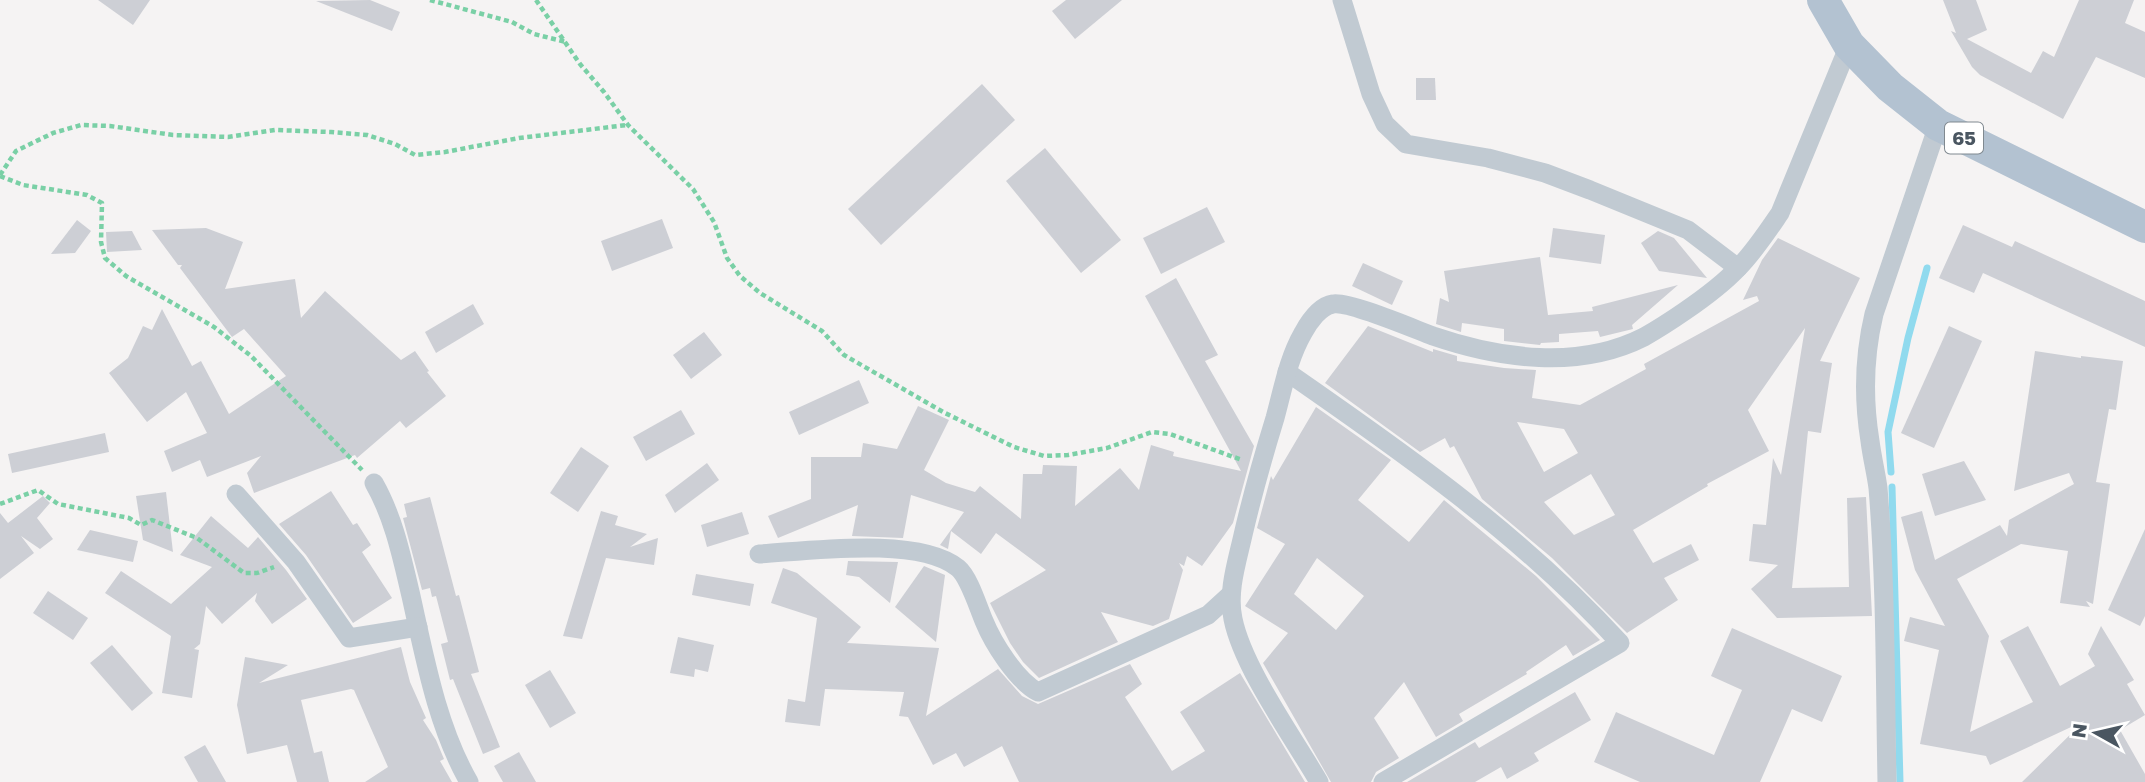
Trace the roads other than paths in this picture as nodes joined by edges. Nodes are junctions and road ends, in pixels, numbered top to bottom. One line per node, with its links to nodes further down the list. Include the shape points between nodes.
1 (1342, 0): 6 (street, via 1371,94 1385,124 1406,144 1545,173 1688,230)
2 (1823, 0): 3 (main road, 65)
3 (1849, 45): 4 (main road, 65, via 1890,87); 6 (street, via 1780,213)
4 (1938, 125): 5 (main road, 65); 16 (street, via 1867,345 1865,384 1877,486 1886,640)
5 (2145, 227)
6 (1738, 268): 7 (street, via 1709,294 1644,337 1569,357 1514,356 1476,348 1333,304 1317,313 1303,332)
7 (1287, 372): 11 (street, via 1259,466); 15 (street, via 1393,446 1548,569 1620,643)
8 (374, 484): 12 (street, via 401,550)
9 (236, 494): 12 (street, via 296,562 349,638)
10 (759, 554): 11 (street, via 898,549 938,558 960,569 994,643 1027,686 1038,692 1208,615)
11 (1231, 594): 14 (street, via 1233,619 1257,677)
12 (418, 627): 13 (street, via 436,701)
13 (469, 782)
14 (1320, 782)
15 (1383, 782)
16 (1887, 782)

